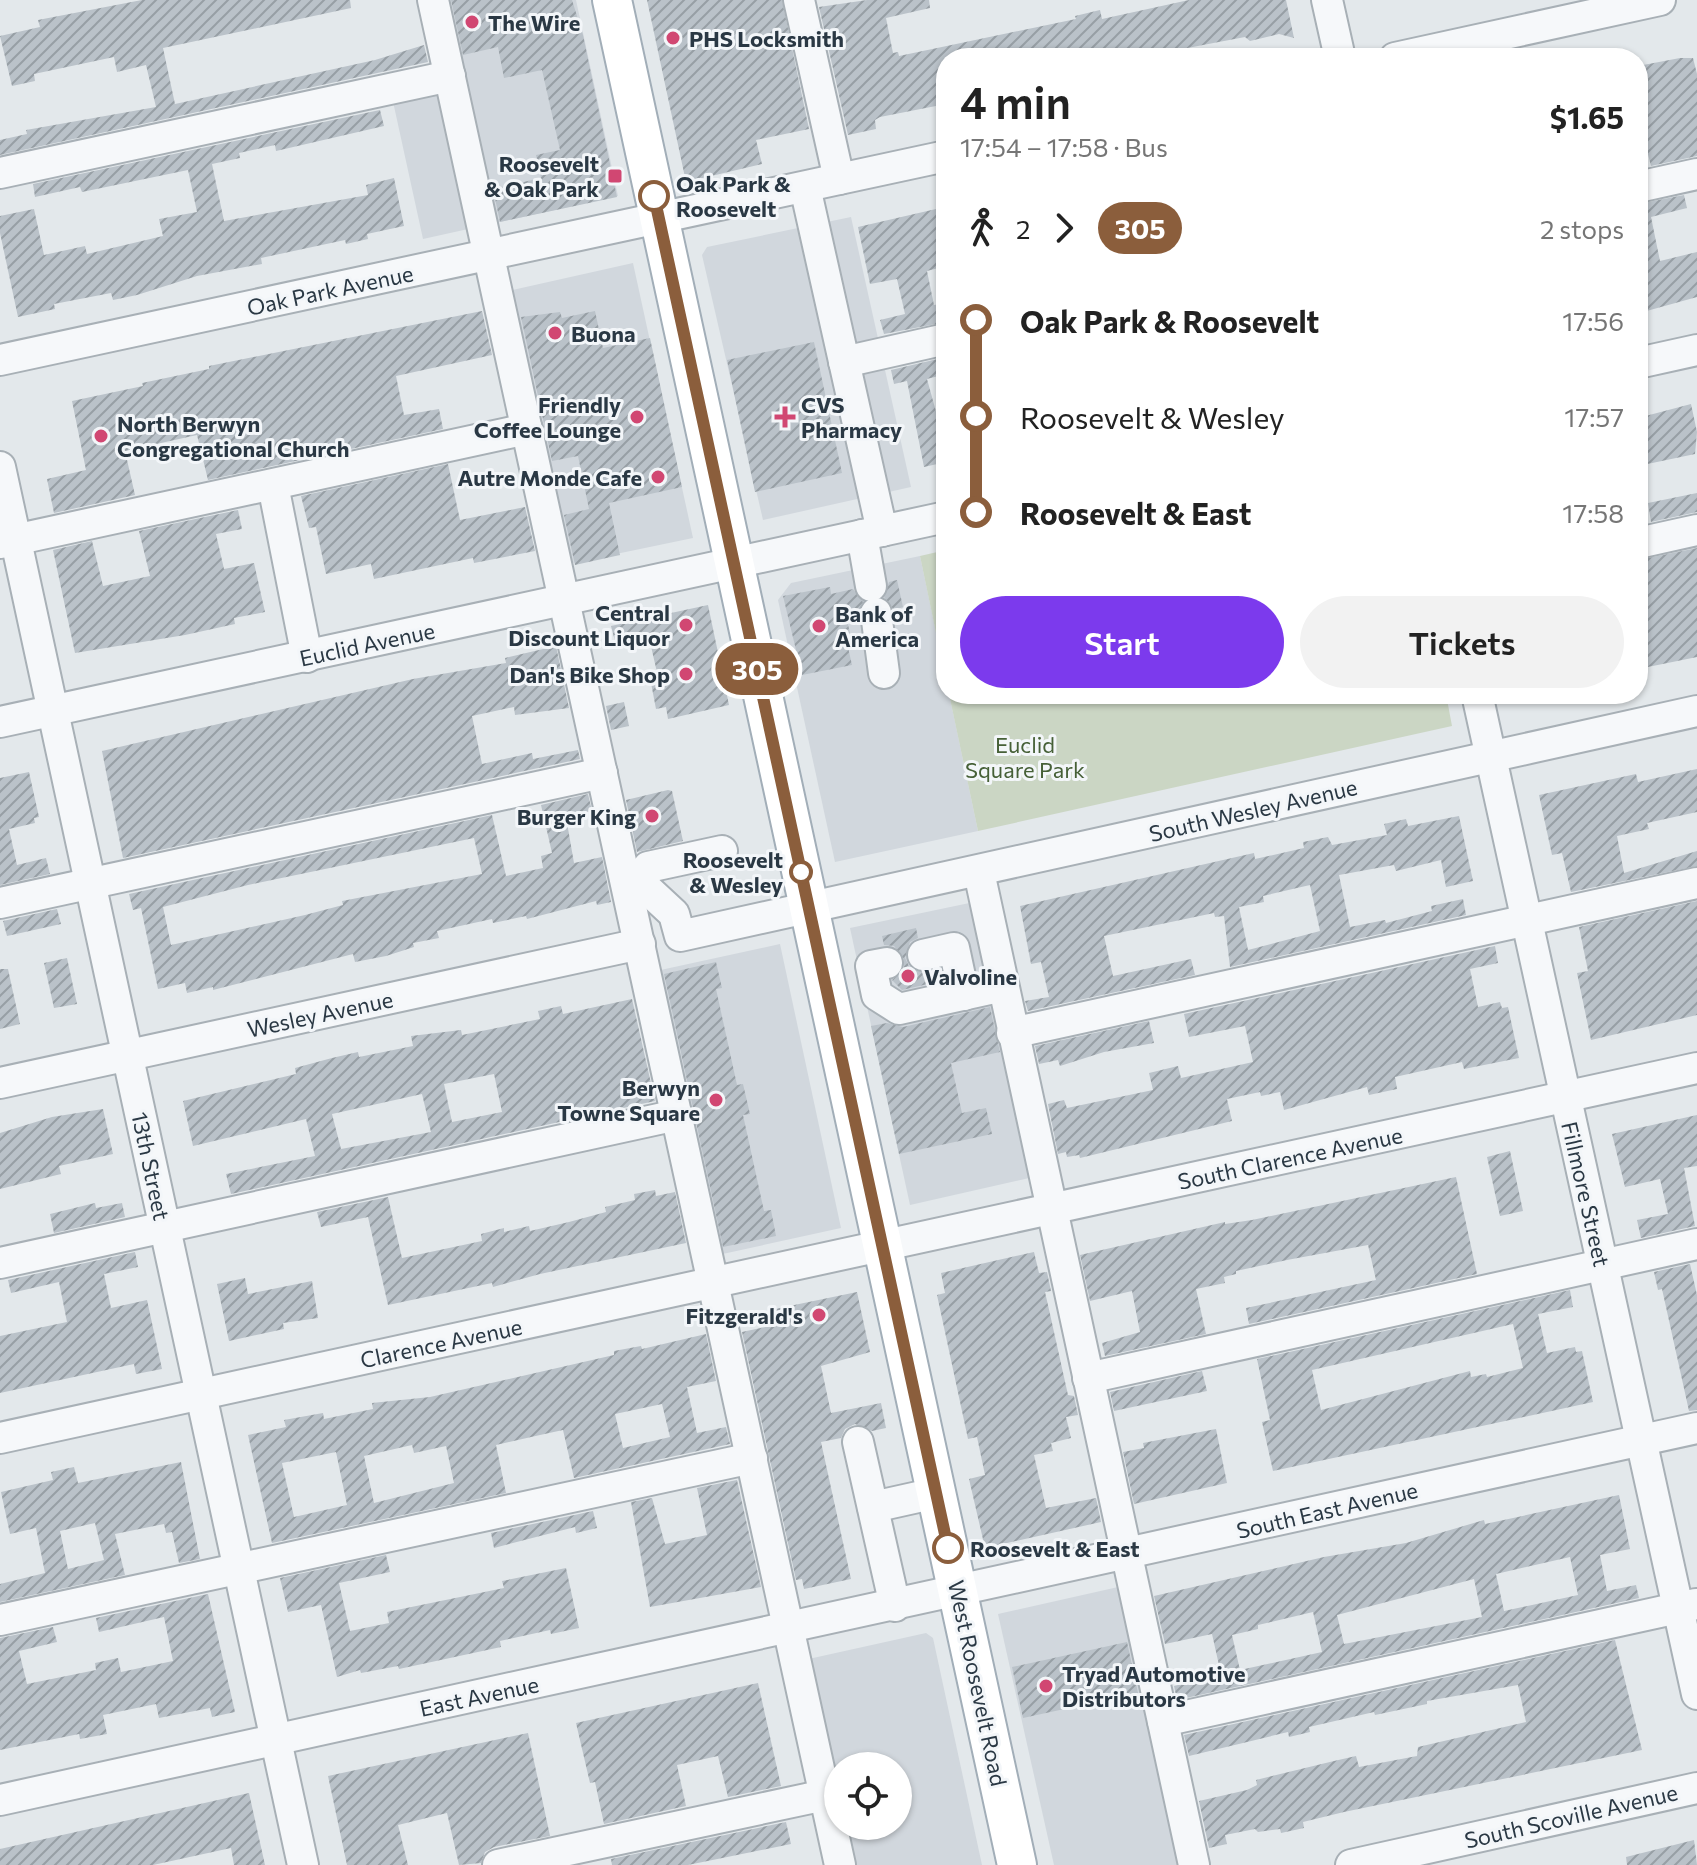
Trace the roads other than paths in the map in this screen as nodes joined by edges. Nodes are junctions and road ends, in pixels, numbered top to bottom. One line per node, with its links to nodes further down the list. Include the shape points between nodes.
1 (433, 0): 8 (street)
2 (612, 0): 15 (main road, West Roosevelt Road)
3 (799, 0): 12 (street)
4 (1327, 0): 6 (street)
5 (1660, 0): 7 (street)
6 (1338, 48)
7 (1441, 48)
8 (450, 76): 10 (street); 16 (street)
9 (936, 158): 12 (street, Oak Park Avenue)
10 (0, 173)
11 (1697, 174): 13 (street)
12 (839, 179): 14 (street, Oak Park Avenue)
13 (1648, 185)
14 (805, 187): 15 (street, Oak Park Avenue); 21 (street)
15 (659, 219): 16 (street, Oak Park Avenue); 30 (main road, West Roosevelt Road)
16 (489, 256): 19 (street, Oak Park Avenue); 22 (street)
17 (936, 341): 21 (street)
18 (1697, 350): 20 (street)
19 (0, 360)
20 (1648, 361)
21 (844, 362): 27 (street)
22 (527, 429): 24 (street); 31 (street)
23 (0, 467): 29 (street, 13th Street)
24 (273, 485): 29 (street); 32 (street)
25 (936, 519): 27 (street, Euclid Avenue)
26 (1697, 530): 28 (street)
27 (872, 533): 30 (street, Euclid Avenue); 33 (street)
28 (1648, 541)
29 (8, 542): 35 (street, 13th Street)
30 (734, 564): 31 (street, Euclid Avenue); 45 (main road, West Roosevelt Road)
31 (565, 601): 32 (street, Euclid Avenue); 39 (street)
32 (307, 657): 35 (street, Euclid Avenue)
33 (884, 673)
34 (1479, 704): 38 (street, Fillmore Street)
35 (53, 711): 37 (street, Euclid Avenue); 43 (street, 13th Street)
36 (1697, 711): 38 (street, South Wesley Avenue)
37 (0, 722)
38 (1491, 757): 41 (street, South Wesley Avenue); 46 (street, Fillmore Street)
39 (602, 773): 43 (street); 47 (street)
40 (722, 851): 45 (street, via 648,867 643,873 646,888 674,914 680,936)
41 (979, 872): 45 (street, South Wesley Avenue); 50 (street)
42 (1697, 883): 46 (street)
43 (90, 884): 44 (street); 55 (street, 13th Street)
44 (0, 903)
45 (809, 910): 53 (main road, West Roosevelt Road)
46 (1526, 920): 54 (street); 58 (street, Fillmore Street)
47 (640, 944): 55 (street, Wesley Avenue); 59 (street)
48 (923, 955): 52 (street, via 954,948)
49 (887, 963): 51 (street, via 871,966)
50 (1003, 986): 52 (street); 54 (street)
51 (877, 995): 52 (street, via 899,1009); 53 (street)
52 (964, 995)
53 (830, 1006): 63 (main road, West Roosevelt Road)
54 (1012, 1033): 60 (street)
55 (127, 1055): 57 (street, Wesley Avenue); 61 (street, 13th Street)
56 (1697, 1068): 58 (street, South Clarence Avenue)
57 (0, 1083)
58 (1564, 1097): 60 (street, South Clarence Avenue); 65 (street, Fillmore Street)
59 (677, 1115): 61 (street); 66 (street)
60 (1051, 1211): 63 (street, South Clarence Avenue); 67 (street)
61 (164, 1227): 64 (street); 68 (street, 13th Street)
62 (1697, 1244): 65 (street)
63 (883, 1248): 66 (street, Clarence Avenue); 74 (main road, West Roosevelt Road)
64 (0, 1263)
65 (1602, 1265): 67 (street); 71 (street, Fillmore Street)
66 (714, 1285): 68 (street, Clarence Avenue); 73 (street)
67 (1088, 1378): 76 (street)
68 (201, 1394): 70 (street, Clarence Avenue); 77 (street, 13th Street)
69 (1697, 1428): 71 (street, South East Avenue)
70 (0, 1438)
71 (1641, 1440): 76 (street, South East Avenue); 80 (street, Fillmore Street)
72 (858, 1442): 75 (street)
73 (752, 1458): 77 (street); 82 (street)
74 (936, 1493): 75 (street); 78 (main road, West Roosevelt Road)
75 (873, 1507): 79 (street)
76 (1127, 1554): 78 (street, South East Avenue); 84 (street)
77 (238, 1568): 81 (street); 85 (street, 13th Street)
78 (958, 1592): 79 (street, East Avenue); 94 (main road, West Roosevelt Road)
79 (895, 1606): 82 (street, East Avenue)
80 (1688, 1606): 83 (street, Fillmore Street); 84 (street)
81 (0, 1620)
82 (789, 1629): 85 (street, East Avenue); 87 (street)
83 (1697, 1694)
84 (1163, 1721): 95 (street)
85 (276, 1740): 89 (street, East Avenue); 91 (street, 13th Street)
86 (1697, 1788): 96 (street, South Scoville Avenue)
87 (824, 1790)
88 (824, 1795): 92 (street)
89 (0, 1800)
90 (835, 1840): 93 (street)
91 (303, 1865)
92 (498, 1865)
93 (840, 1865)
94 (1017, 1865)
95 (1194, 1865)
96 (1351, 1865)

